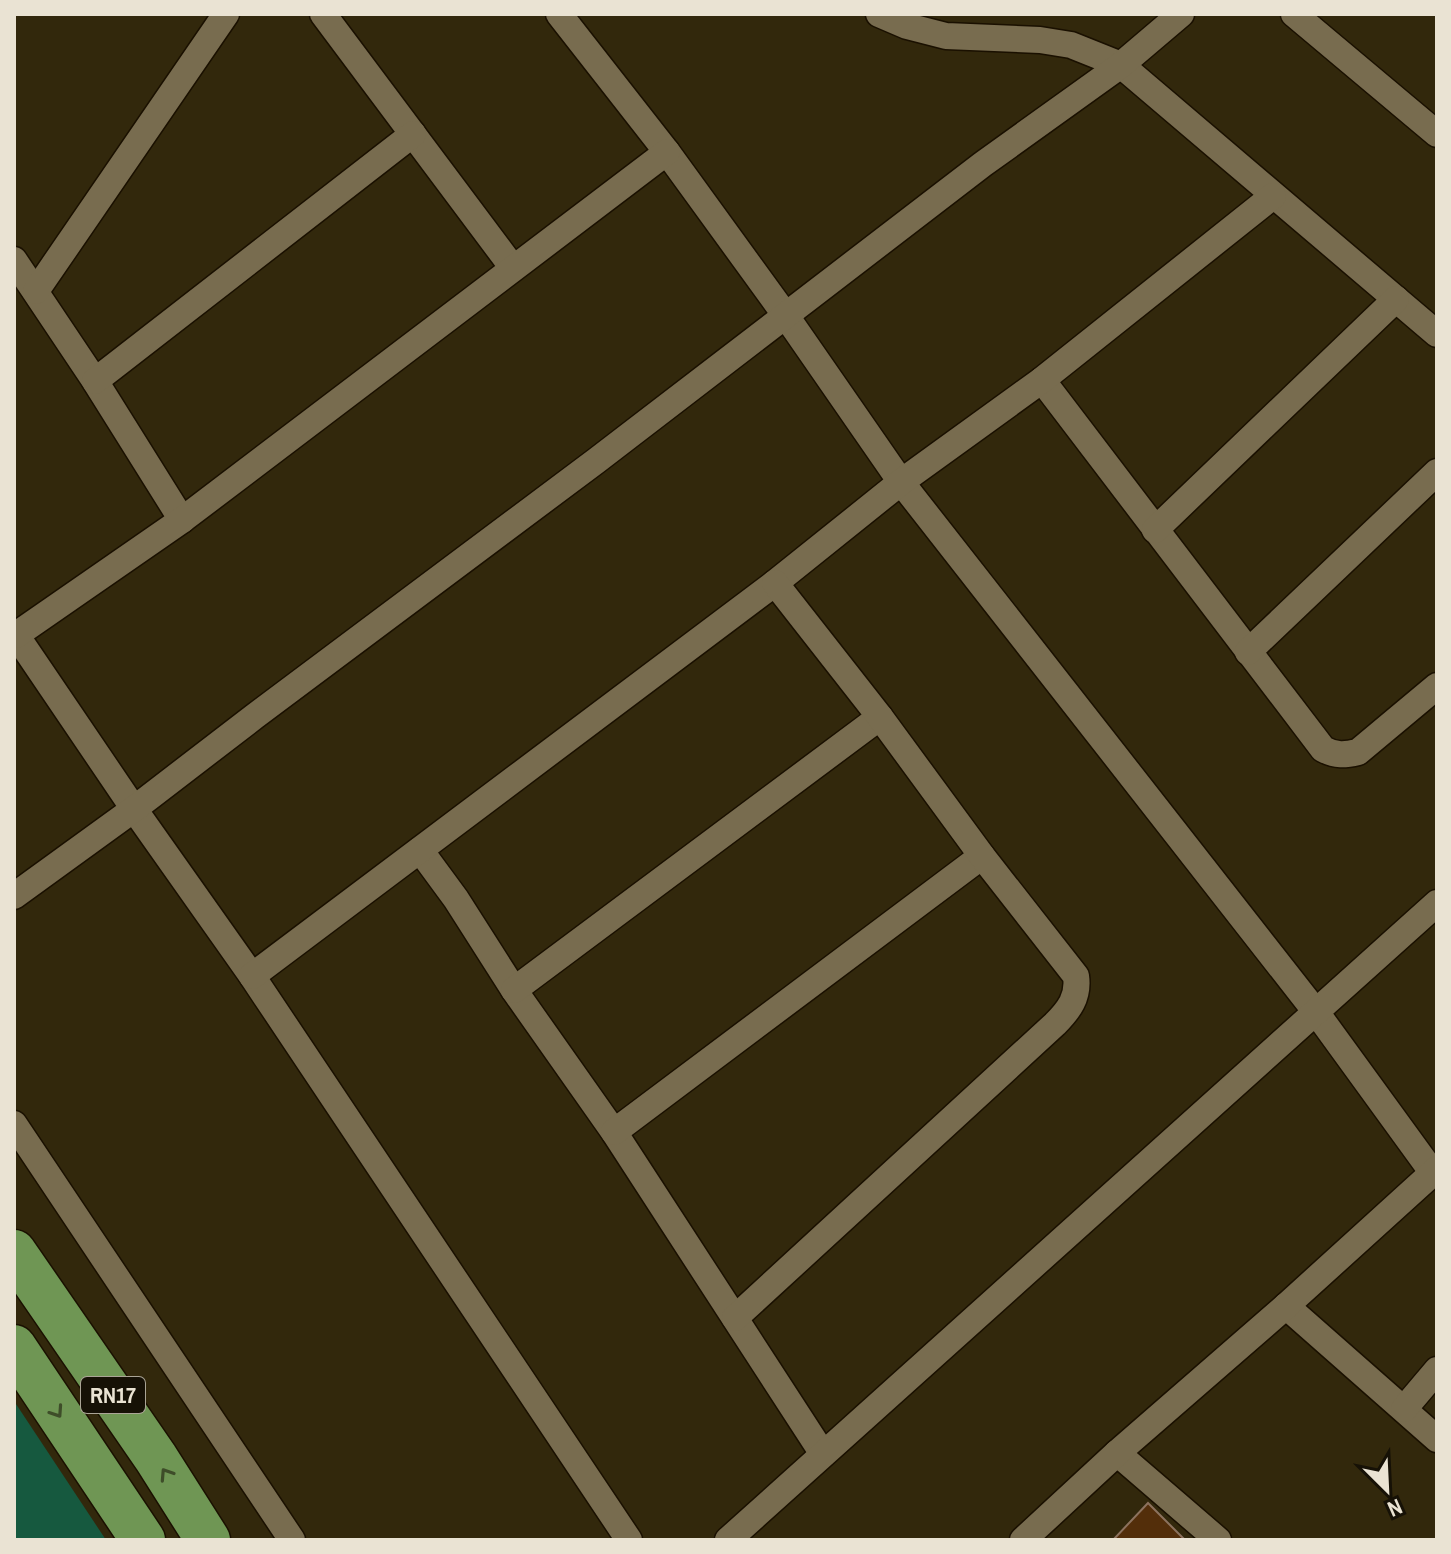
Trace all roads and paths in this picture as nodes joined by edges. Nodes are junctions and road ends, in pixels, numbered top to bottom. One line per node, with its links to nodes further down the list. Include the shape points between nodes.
1 (226, 14): 14 (street)
2 (323, 14): 8 (street)
3 (559, 14): 10 (street)
4 (879, 14): 7 (street, via 946,36 1071,45)
5 (1181, 14): 7 (street)
6 (1294, 14): 9 (street)
7 (1121, 65): 11 (street); 16 (street)
8 (413, 134): 13 (street); 19 (street)
9 (1437, 134)
10 (667, 152): 13 (street); 16 (street)
11 (1273, 196): 15 (street); 18 (street)
12 (14, 260): 14 (street)
13 (513, 268): 22 (street)
14 (36, 291): 19 (street)
15 (1396, 299): 17 (street); 23 (street)
16 (786, 316): 21 (street); 29 (street)
17 (1437, 334)
18 (1042, 380): 21 (street); 23 (street)
19 (95, 381): 22 (street)
20 (1437, 472): 26 (street)
21 (901, 482): 24 (street); 36 (street)
22 (182, 520): 25 (street)
23 (1155, 530): 26 (street)
24 (775, 583): 28 (street); 30 (street)
25 (15, 634): 29 (street)
26 (1248, 652): 27 (street, via 1323,749 1333,754 1358,752)
27 (1437, 686)
28 (880, 717): 31 (street); 35 (street)
29 (134, 809): 32 (street); 34 (street)
30 (420, 850): 34 (street); 35 (street)
31 (982, 856): 38 (street); 42 (street, via 1076,976 1072,1004)
32 (14, 896)
33 (1437, 903): 36 (street)
34 (252, 976): 52 (street)
35 (514, 990): 38 (street)
36 (1316, 1012): 39 (street); 48 (street)
37 (14, 1124): 51 (street)
38 (614, 1132): 42 (street)
39 (1435, 1171): 41 (street)
40 (14, 1252): 50 (highway, RN17, one-way to 40)
41 (1286, 1306): 45 (street); 47 (street)
42 (735, 1318): 48 (street)
43 (14, 1347): 49 (highway, RN17, one-way to 49)
44 (1437, 1370): 45 (street)
45 (1404, 1409): 46 (street)
46 (1437, 1439)
47 (1117, 1453): 54 (street); 55 (street)
48 (823, 1454): 53 (street)
49 (143, 1540)
50 (208, 1540)
51 (292, 1540)
52 (629, 1540)
53 (728, 1540)
54 (1023, 1540)
55 (1218, 1540)

